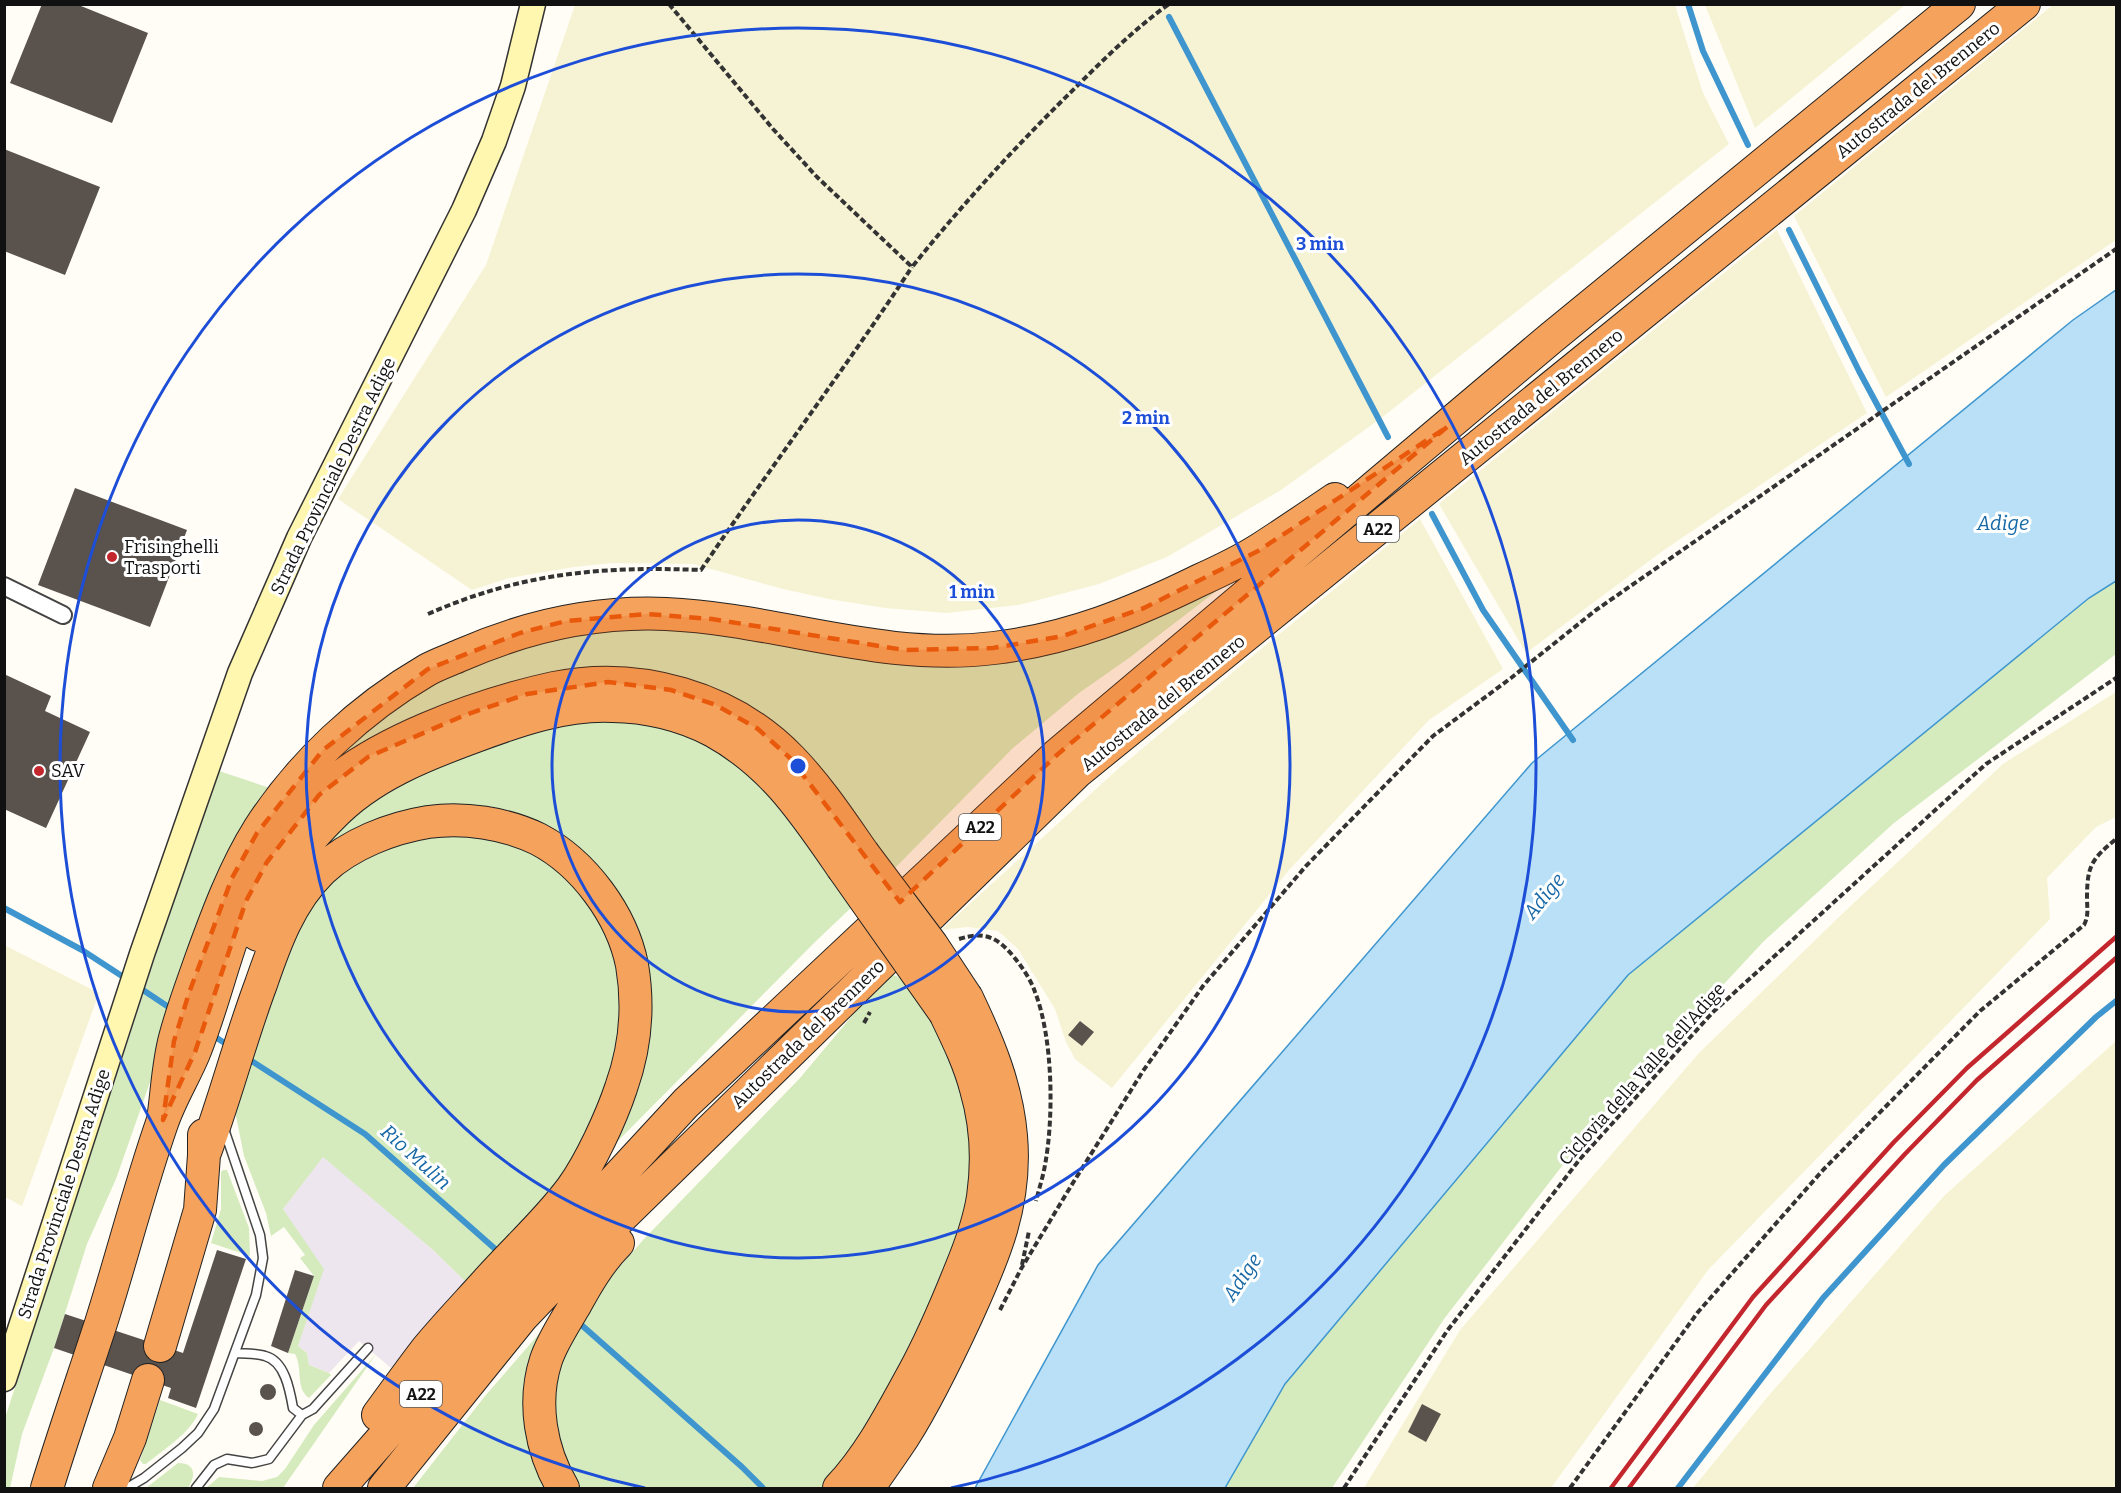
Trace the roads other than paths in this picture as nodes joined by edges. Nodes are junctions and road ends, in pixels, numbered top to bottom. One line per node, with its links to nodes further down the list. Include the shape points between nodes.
1 (533, 4): 16 (main road, Strada Provinciale Destra Adige, via 513,86 464,210 299,538 240,673 142,954)
2 (1959, 4): 4 (highway, Autostrada del Brennero / A22)
3 (2024, 4): 11 (highway, Autostrada del Brennero / A22, via 1077,772 758,1083)
4 (1447, 427): 7 (highway, via 1258,551 1144,608 1063,636 993,648 904,650 712,619 647,614 566,621 485,644 428,669 382,700 323,750 281,797 257,832 232,878); 11 (highway, Autostrada del Brennero / A22, via 1058,754 686,1103)
5 (4, 586): 6 (street)
6 (63, 615)
7 (221, 1002): 8 (highway, bridge, via 246,901 267,862 319,795 368,757 465,715 527,694 608,682 671,690 716,705 758,729 790,758 821,793 853,860 932,945); 9 (highway); 10 (highway, via 203,1101); 11 (highway, via 279,932 298,899 322,871 344,853 377,836 411,825 471,821 536,839 579,870 602,897 621,931 631,964 636,1014 621,1089 572,1188); 19 (highway, via 174,1041 163,1120)
8 (956, 1006): 27 (highway, via 983,1124 985,1176 978,1223 928,1348 876,1441); 28 (highway, via 997,1065 1008,1109 1011,1167 1007,1210 992,1259 957,1336 905,1435)
9 (219, 1114): 10 (highway); 15 (lane, via 257,1225 263,1258 256,1296)
10 (204, 1155): 13 (highway, via 200,1210)
11 (555, 1264): 12 (highway, Autostrada del Brennero / A22); 12 (highway); 26 (highway, via 555,1340 542,1380 540,1418 543,1443)
12 (504, 1300): 23 (highway, via 427,1350); 24 (highway, Autostrada del Brennero / A22); 25 (highway, Autostrada del Brennero / A22)
13 (160, 1346)
14 (368, 1348): 18 (lane, via 313,1409)
15 (236, 1353): 18 (lane, via 267,1356 284,1372 292,1408); 21 (lane, via 214,1409 198,1432)
16 (4, 1379)
17 (148, 1380): 20 (highway)
18 (302, 1415): 22 (lane, via 269,1460 227,1460 214,1465)
19 (46, 1488)
20 (109, 1488)
21 (127, 1488)
22 (196, 1488)
23 (324, 1488)
24 (339, 1488)
25 (384, 1488)
26 (563, 1488)
27 (839, 1488)
28 (868, 1488)

